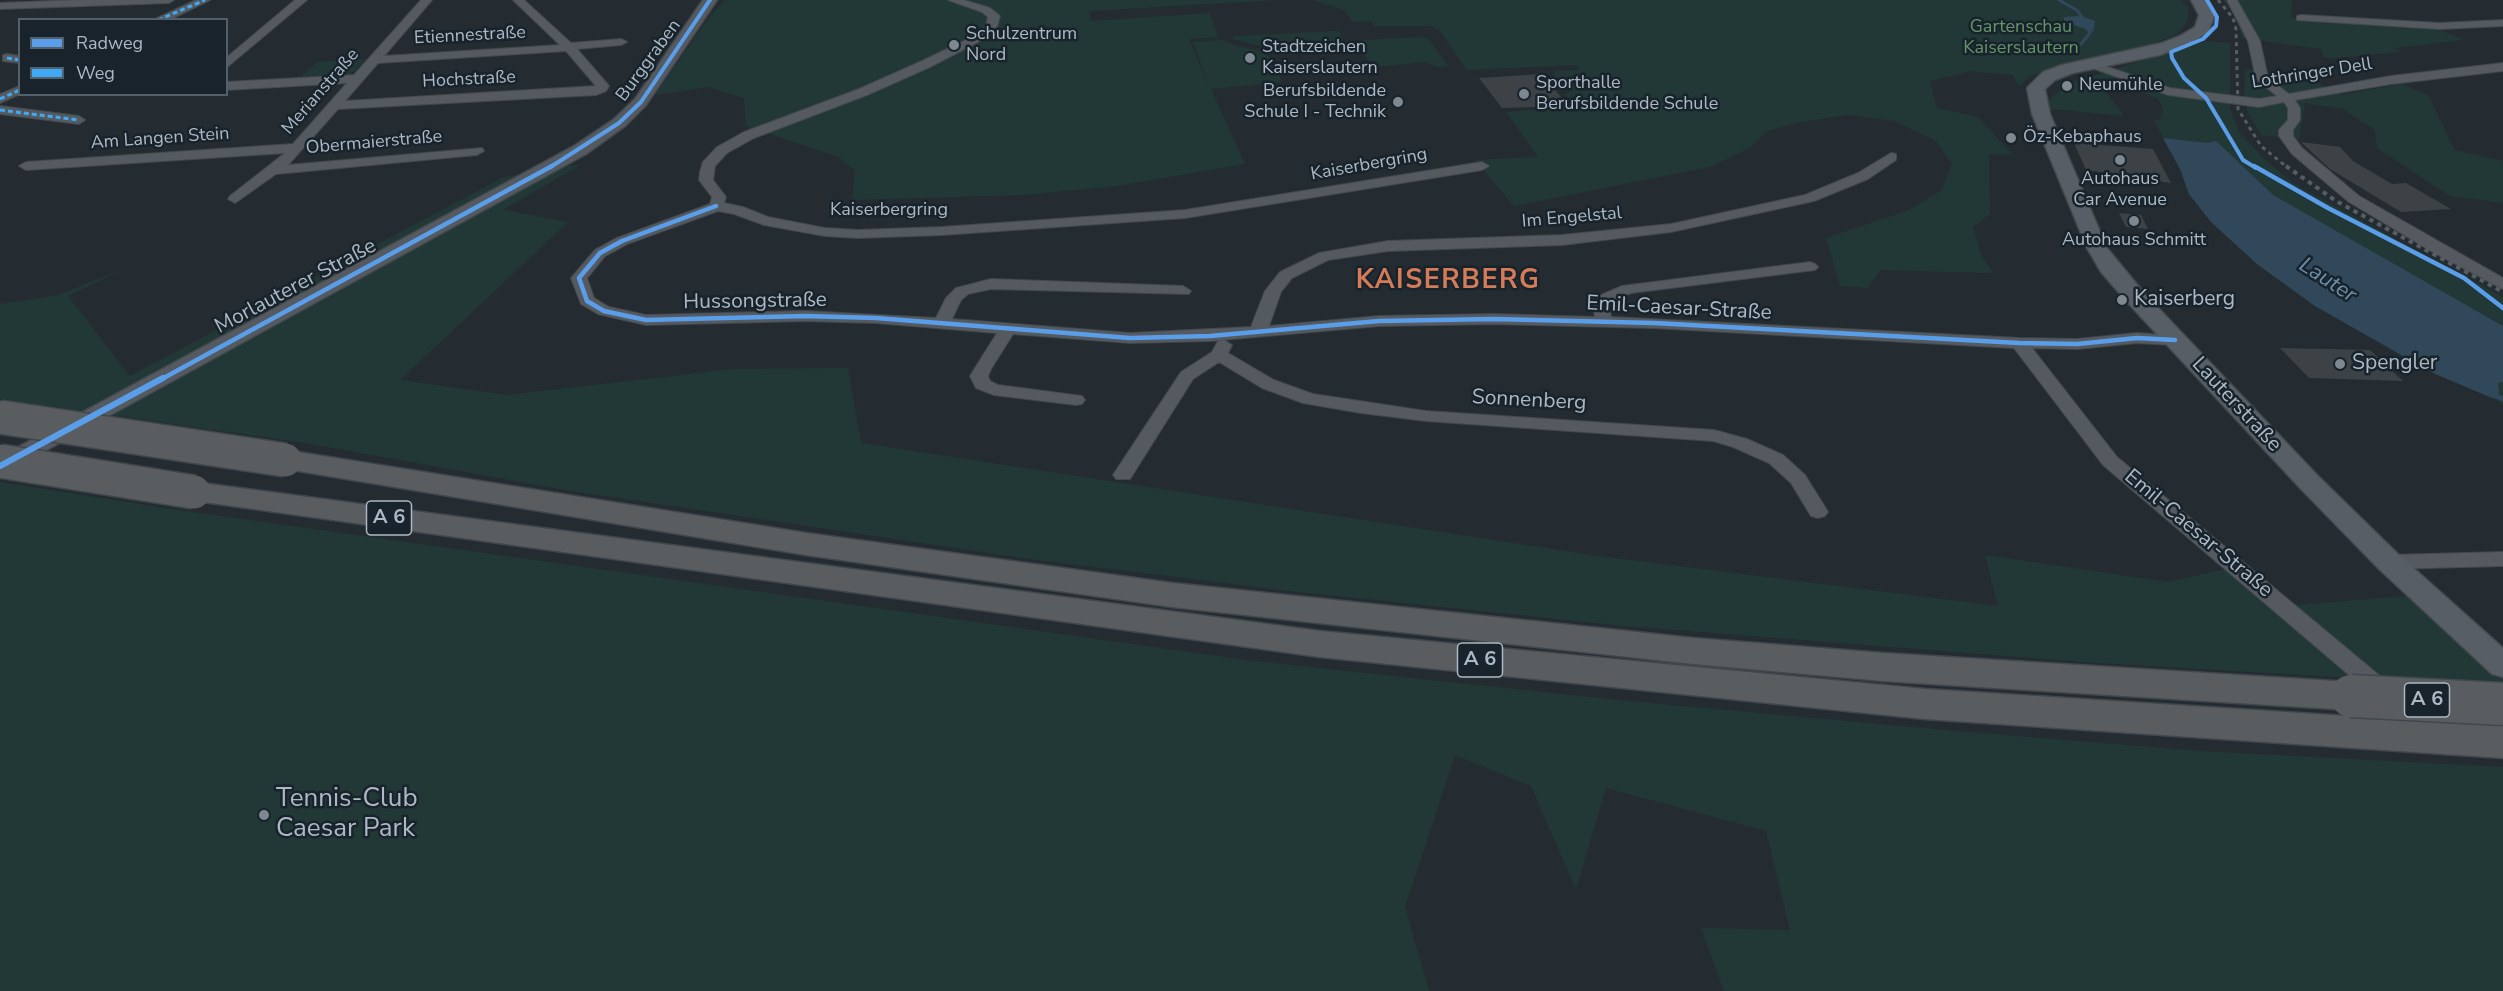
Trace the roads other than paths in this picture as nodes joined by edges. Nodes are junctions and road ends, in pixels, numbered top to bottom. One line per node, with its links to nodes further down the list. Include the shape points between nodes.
1 (170, 0): 10 (street)
2 (205, 0): 12 (street)
3 (302, 0): 19 (street)
4 (427, 0): 18 (street, Merianstraße)
5 (518, 0): 16 (street)
6 (710, 0): 32 (street, Burggraben, via 641,102)
7 (953, 0): 40 (street, via 994,15 991,27 976,39 926,64 749,135 722,150 708,165 706,180 719,197)
8 (2198, 0): 17 (main road, via 2206,12 2205,26)
9 (2232, 0): 28 (street, via 2254,41 2262,79)
10 (131, 1): 11 (street)
11 (0, 6)
12 (163, 18)
13 (2301, 18): 14 (street, via 2440,26)
14 (2503, 23)
15 (621, 42): 16 (street)
16 (569, 46): 18 (street, Etiennestraße); 29 (street, Hochstraße, via 603,86 592,92)
17 (2170, 46): 20 (main road); 21 (main road)
18 (372, 60): 23 (street, Merianstraße)
19 (228, 63)
20 (2076, 66): 21 (main road); 26 (main road, via 2041,81 2035,90)
21 (2095, 67): 26 (main road, via 2056,81); 28 (street, Lothringer Dell, via 2188,95 2248,104)
22 (2503, 67): 28 (street, Lothringer Dell, via 2391,80)
23 (356, 79): 24 (street); 29 (street, Merianstraße)
24 (228, 86)
25 (18, 91): 27 (street)
26 (2037, 97): 48 (main road, Lauterstraße, via 2097,248 2116,276)
27 (0, 99)
28 (2288, 99): 42 (street, via 2295,115 2286,130 2288,141 2331,182 2391,223)
29 (334, 105): 33 (street, Merianstraße)
30 (0, 110): 31 (street)
31 (79, 120)
32 (606, 133): 56 (street, Morlauterer Straße, via 485,204)
33 (297, 148): 36 (street, Am Langen Stein); 38 (street, Merianstraße)
34 (477, 152): 38 (street, Obermaierstraße)
35 (1891, 157): 47 (street, Im Engelstal, via 1863,176 1809,198 1671,228 1562,240 1388,246 1324,256 1286,275 1265,307)
36 (26, 166)
37 (1482, 166): 40 (street, Kaiserbergring, via 1196,212 942,231 825,232 764,221)
38 (275, 170): 39 (street, Merianstraße)
39 (235, 199)
40 (716, 206): 45 (street, Hussongstraße, via 600,253 579,278 588,301 604,311 646,320 805,316)
41 (1810, 267): 44 (street, Emil-Caesar-Straße, via 1628,289 1600,301)
42 (2503, 284)
43 (1183, 291): 45 (street, via 991,284 963,291 954,298)
44 (1604, 321): 47 (street, Emil-Caesar-Straße, via 1379,321); 51 (street, Emil-Caesar-Straße)
45 (942, 322): 46 (street, Hussongstraße)
46 (1008, 329): 50 (street, Hussongstraße); 53 (street, via 982,369 982,384 994,390)
47 (1258, 332): 49 (street, Emil-Caesar-Straße)
48 (2168, 332): 51 (street, Emil-Caesar-Straße, via 2077,344); 60 (main road, Lauterstraße)
49 (1230, 335): 50 (street, Emil-Caesar-Straße); 52 (street)
50 (1182, 338)
51 (2019, 344): 63 (street, Emil-Caesar-Straße, via 2110,461)
52 (1219, 355): 57 (street, via 1187,376); 58 (street, Sonnenberg, via 1268,384 1309,399 1360,408 1714,436 1776,459 1798,479)
53 (1076, 400)
54 (0, 417): 62 (highway, A 6, bridge, via 806,544 1279,607 1527,635 1883,667)
55 (0, 461): 63 (highway, A 6, bridge, via 194,492 1320,644 1925,704)
56 (0, 466)
57 (1123, 476)
58 (1818, 512)
59 (2503, 560): 60 (street)
60 (2389, 562): 61 (main road, Lauterstraße)
61 (2503, 666)
62 (2503, 704)
63 (2390, 719): 64 (highway, A 6)
64 (2503, 742)

